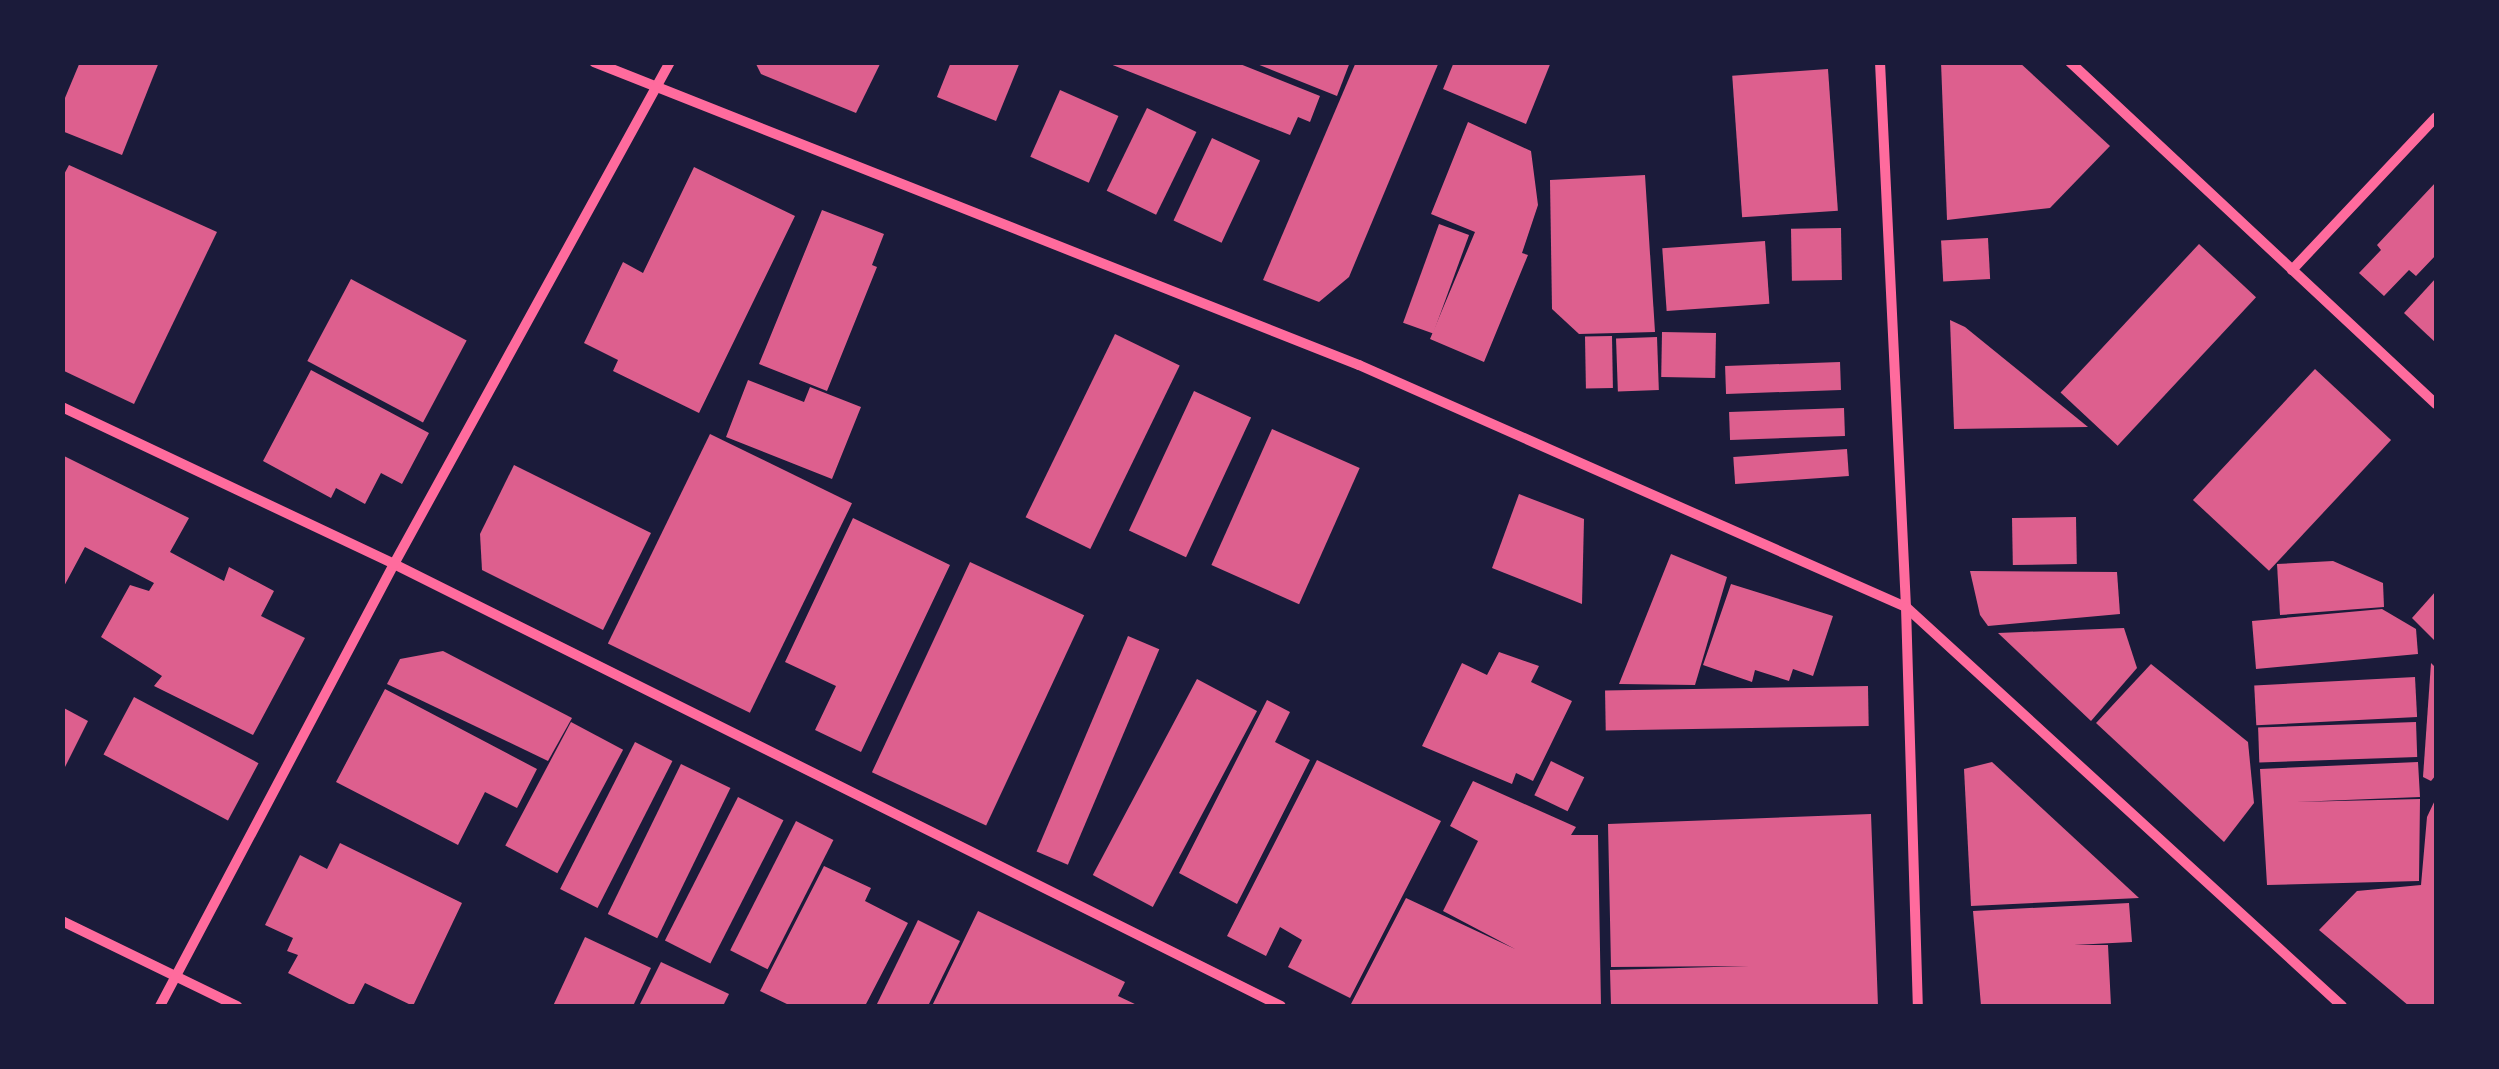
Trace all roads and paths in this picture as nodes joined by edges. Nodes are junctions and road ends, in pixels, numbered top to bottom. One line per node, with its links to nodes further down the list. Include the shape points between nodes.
1 (594, 62): 5 (street)
2 (670, 62): 5 (street)
3 (1880, 62): 11 (street)
4 (2070, 62): 7 (street)
5 (657, 88): 10 (street); 11 (street, via 1359,366)
6 (2436, 117): 7 (street)
7 (2292, 270): 8 (street)
8 (2436, 404)
9 (62, 407): 10 (street)
10 (394, 564): 13 (street); 16 (street)
11 (1906, 607): 17 (street); 18 (street)
12 (62, 921): 13 (street)
13 (177, 976): 14 (street); 15 (street)
14 (160, 1006)
15 (238, 1006)
16 (1281, 1006)
17 (1918, 1006)
18 (2342, 1006)

